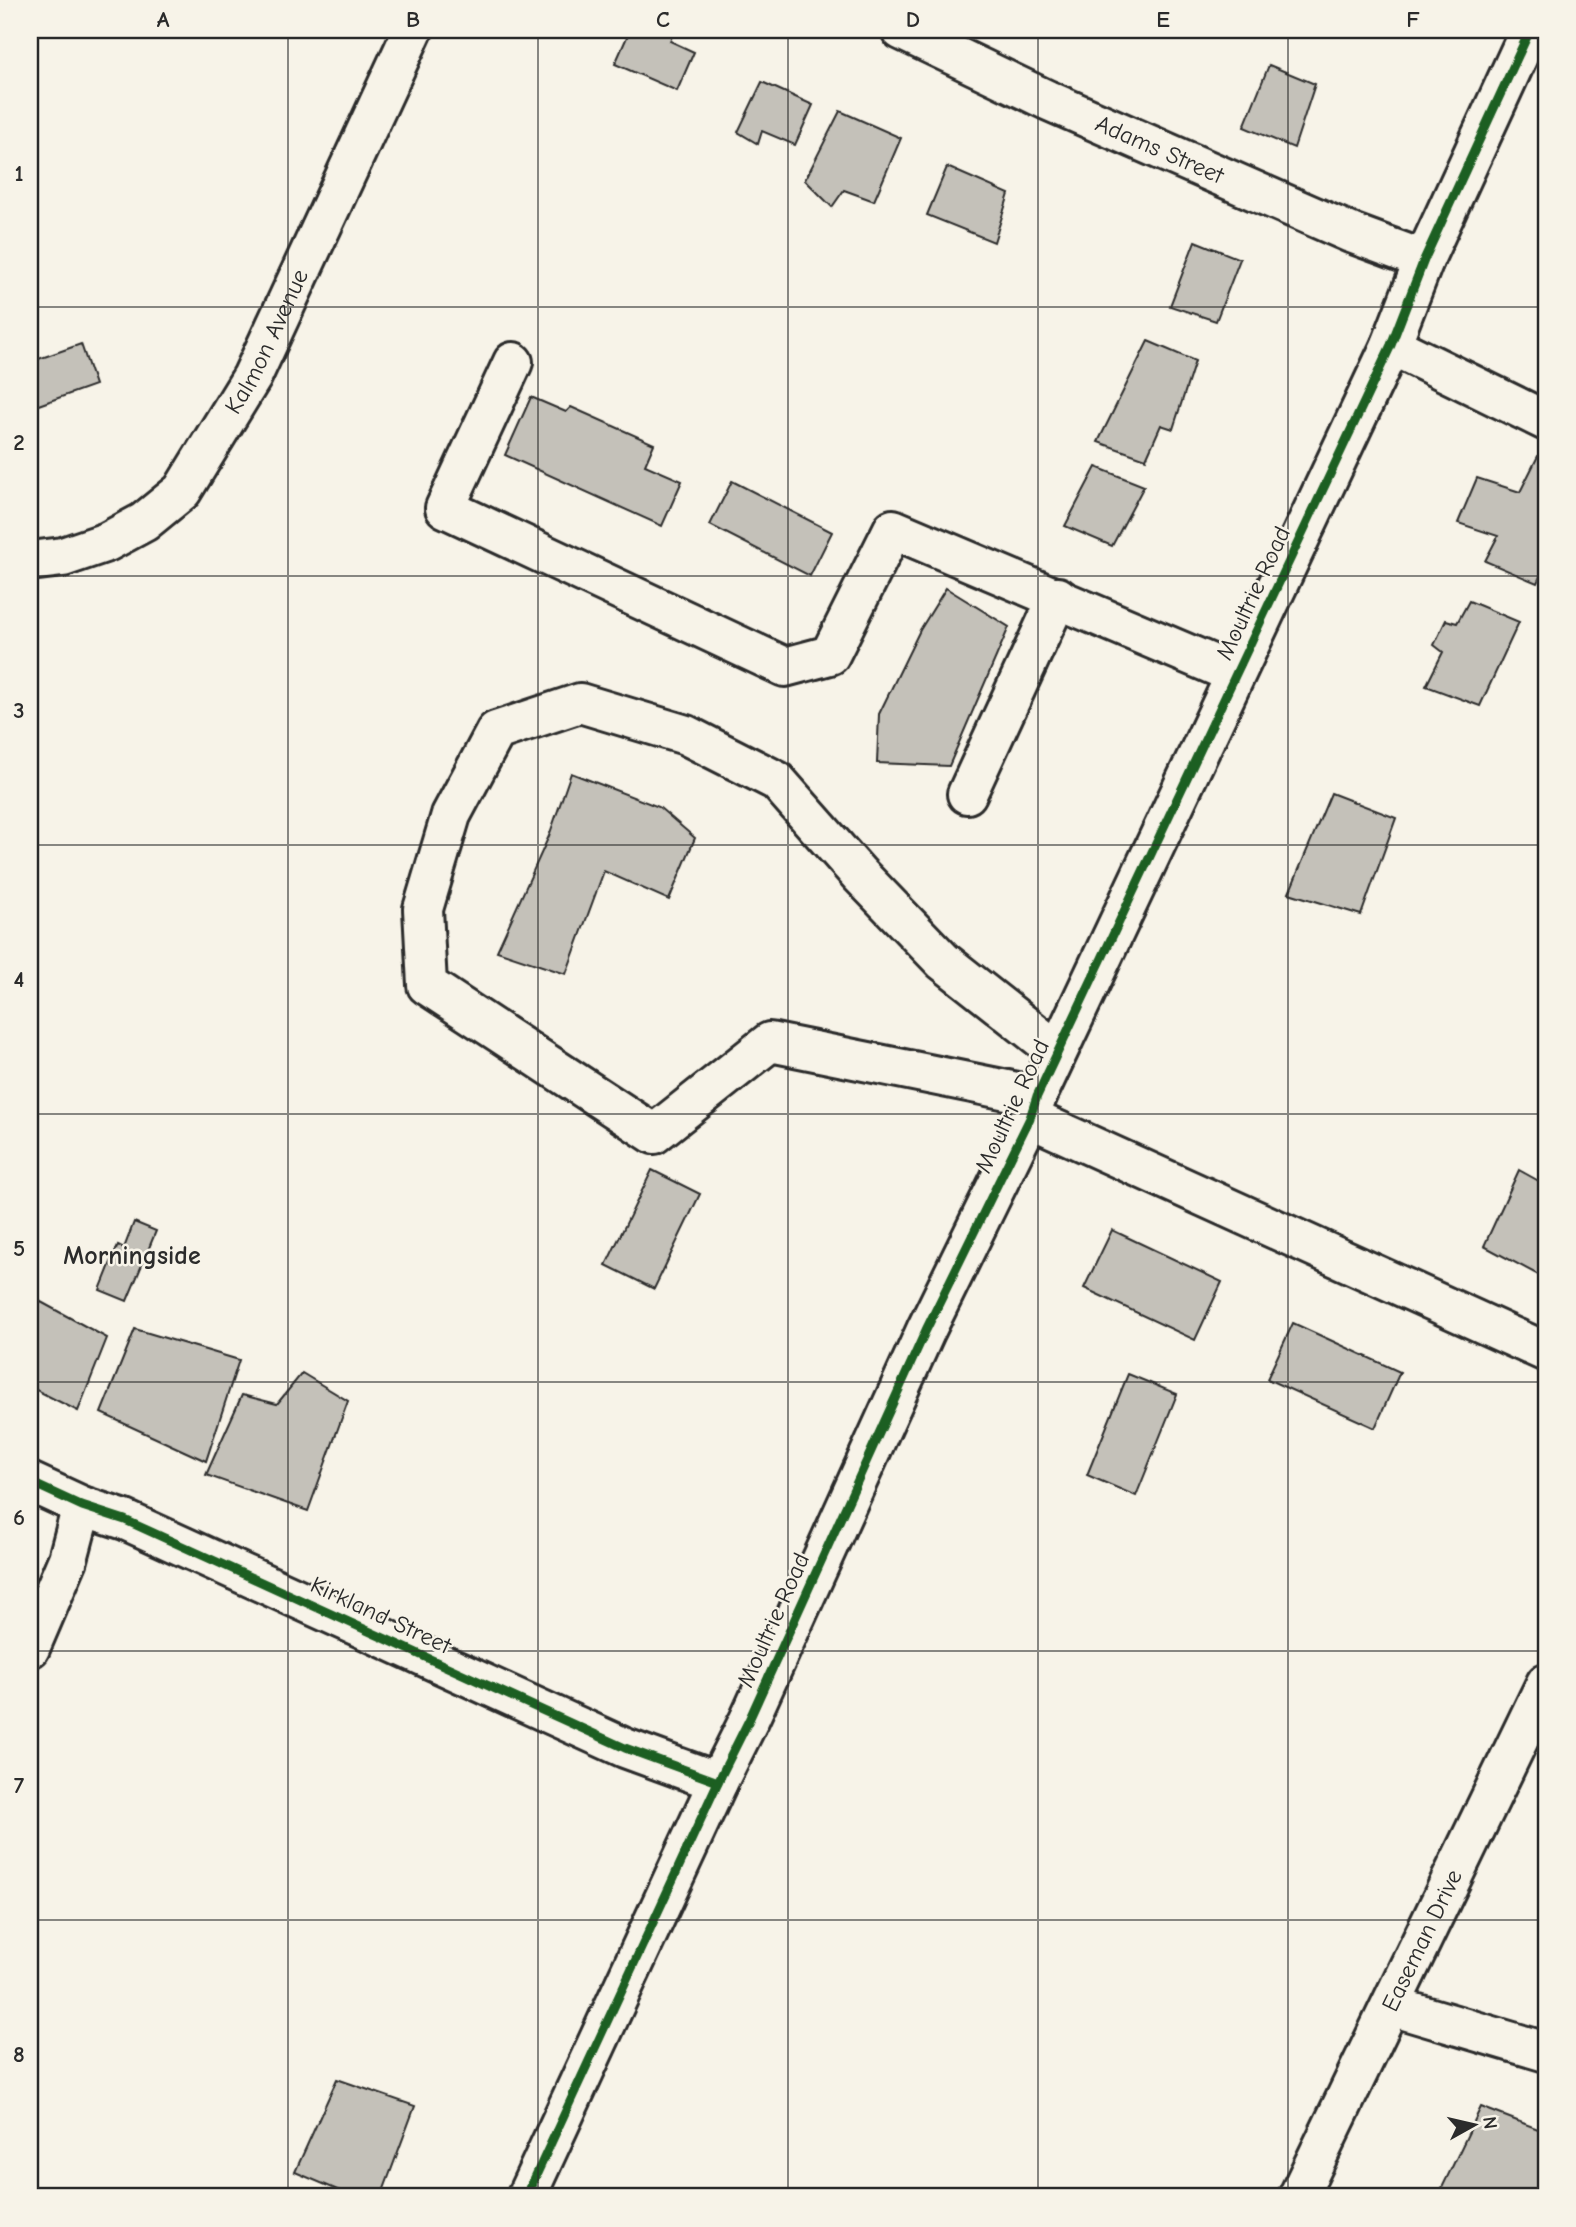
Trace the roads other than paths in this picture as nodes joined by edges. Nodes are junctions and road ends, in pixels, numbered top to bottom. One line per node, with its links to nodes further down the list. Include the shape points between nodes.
1 (413, 30): 8 (street, Kalmon Avenue, via 252,377 182,491 144,522 107,542 63,557)
2 (901, 30): 4 (street, Adams Street, via 1047,100 1338,228)
3 (1530, 30): 4 (street, Moultrie Road)
4 (1424, 260): 5 (street, Moultrie Road)
5 (1391, 345): 7 (street); 10 (street, Moultrie Road)
6 (513, 362): 9 (street, via 445,508 785,667 830,655 893,529)
7 (1546, 421)
8 (30, 561)
9 (1058, 597): 10 (street); 11 (street)
10 (1235, 674): 12 (street, Moultrie Road)
11 (967, 794)
12 (1058, 1052): 13 (street, Moultrie Road); 13 (street, via 943,961 777,781 686,735 580,703 496,730 451,815 423,909 427,985 654,1134 770,1042)
13 (1033, 1107): 14 (street); 19 (street, Moultrie Road)
14 (1546, 1352)
15 (30, 1482): 16 (street, Kirkland Street)
16 (82, 1506): 17 (street, via 68,1559); 19 (street, Kirkland Street, via 125,1520 625,1748)
17 (30, 1648)
18 (1546, 1684): 20 (street, Easeman Drive)
19 (718, 1782): 22 (street, Moultrie Road)
20 (1391, 2006): 21 (street); 23 (street, Easeman Drive)
21 (1546, 2052)
22 (526, 2197)
23 (1298, 2197)

